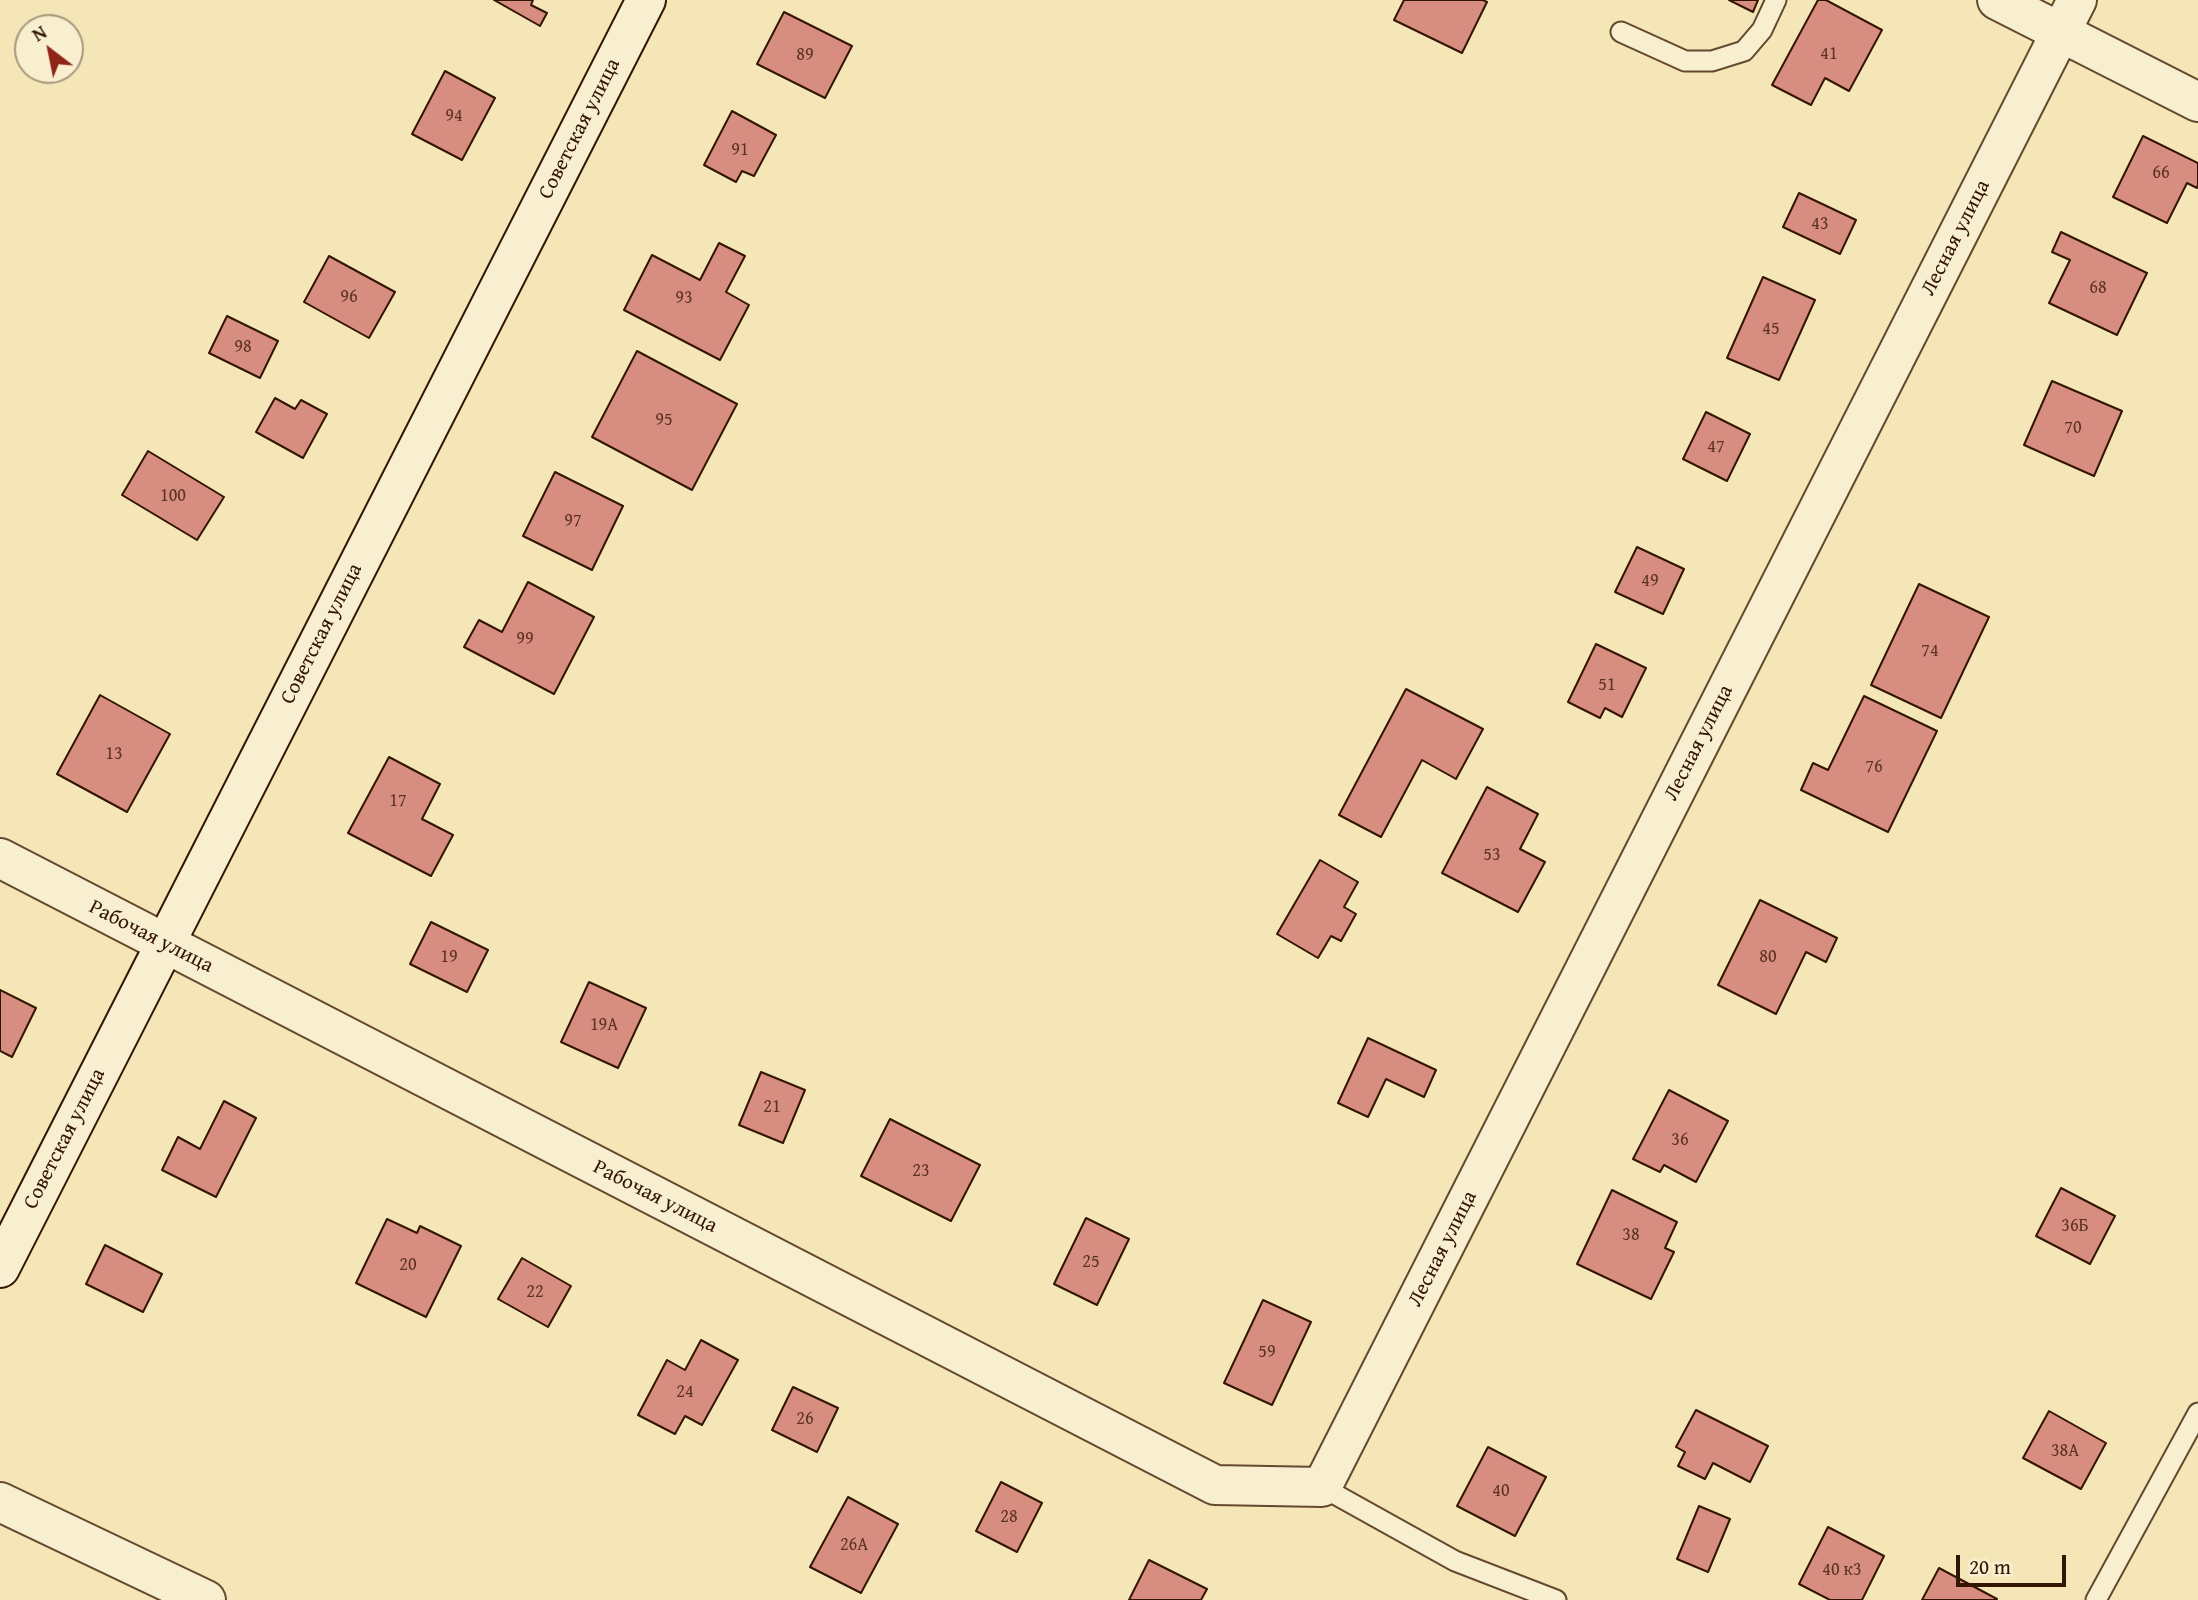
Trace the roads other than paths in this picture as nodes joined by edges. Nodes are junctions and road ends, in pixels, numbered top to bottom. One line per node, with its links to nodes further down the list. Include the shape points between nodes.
1 (646, 0): 8 (street, Советская улица)
2 (1776, 0): 5 (lane, via 1762,30 1744,51 1712,61 1685,61)
3 (1997, 0): 4 (street)
4 (2069, 16): 6 (street); 11 (street, Лесная улица)
5 (1621, 32)
6 (2198, 102)
7 (0, 858): 8 (street, Рабочая улица)
8 (164, 943): 9 (street, Советская улица); 11 (street, Рабочая улица, via 1215,1485)
9 (0, 1268)
10 (2198, 1413): 15 (lane)
11 (1322, 1487): 14 (lane, via 1455,1562)
12 (0, 1502): 13 (street)
13 (206, 1600)
14 (1556, 1600)
15 (2096, 1600)

